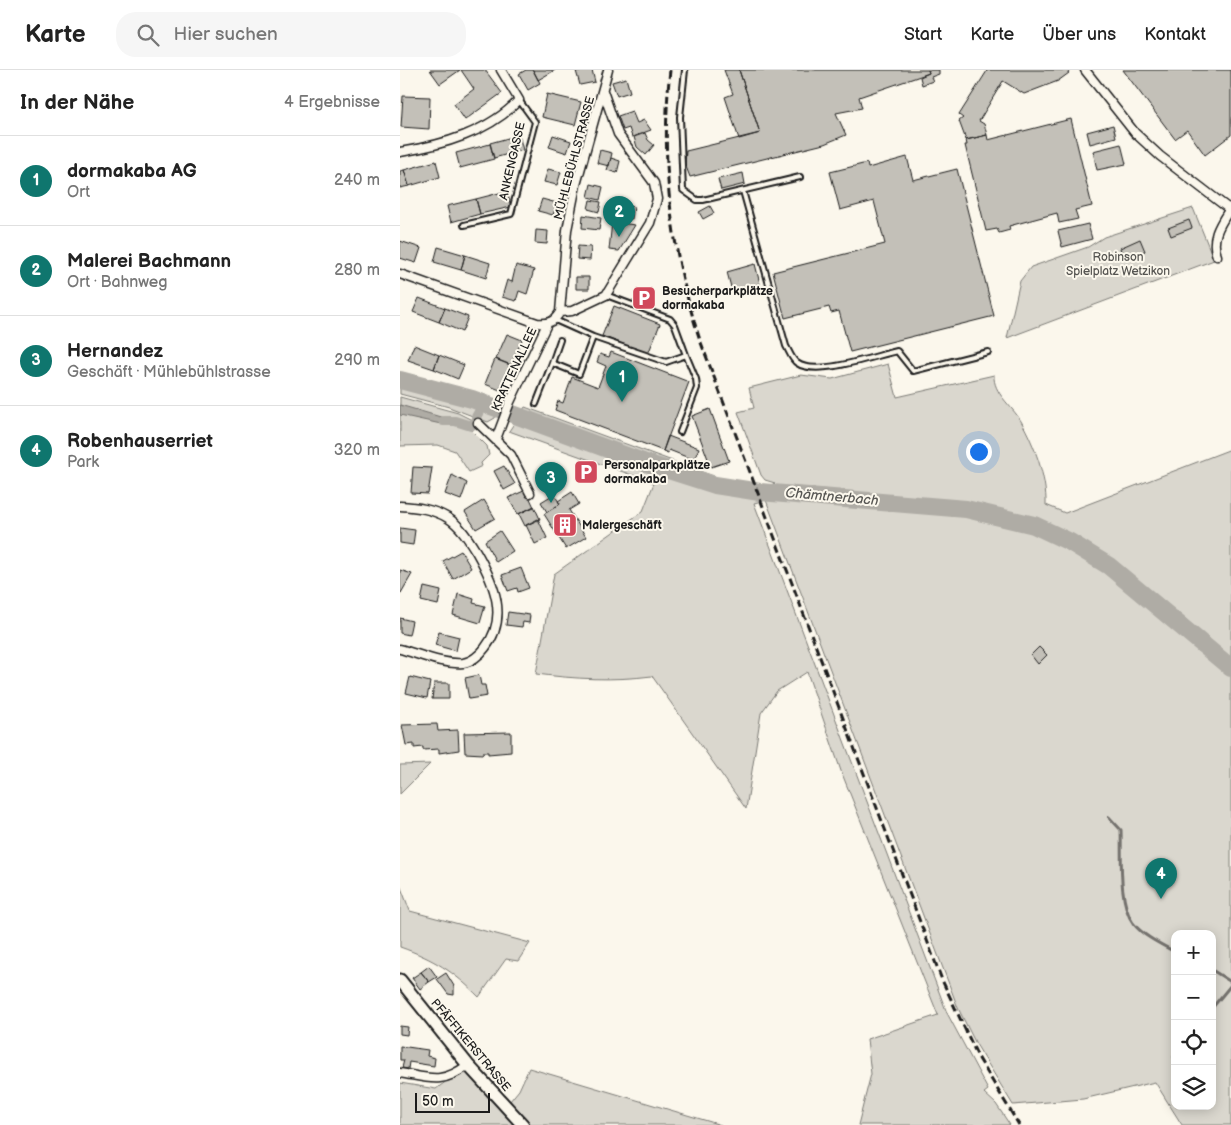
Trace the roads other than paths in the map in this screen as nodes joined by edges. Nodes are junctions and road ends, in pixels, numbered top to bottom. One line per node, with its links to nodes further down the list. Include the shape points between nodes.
1 (501, 70): 6 (street, ANKENGASSE)
2 (608, 70): 5 (street, MÜHLEBÜHLSTRASSE)
3 (685, 70): 9 (lane, via 680,117 683,190 697,200)
4 (1085, 70): 10 (street, via 1136,133 1160,156)
5 (603, 91): 14 (street, via 618,134 654,183 657,199 650,223); 15 (street, MÜHLEBÜHLSTRASSE, via 570,214)
6 (519, 100): 7 (street, ANKENGASSE, via 506,114 484,126 451,140); 11 (lane, ANKENGASSE, via 535,122 511,214)
7 (400, 152)
8 (800, 177): 9 (lane)
9 (742, 190): 20 (lane, via 786,346 795,362 807,368 830,367 897,351 913,371)
10 (1230, 208): 12 (street, via 1214,239)
11 (464, 224)
12 (1217, 256)
13 (400, 274): 17 (street, via 537,324)
14 (606, 295): 15 (street, via 572,311); 21 (lane, via 670,319)
15 (560, 312): 16 (street)
16 (555, 320): 17 (street); 18 (lane)
17 (547, 324): 26 (street, KRATTENALLEE)
18 (593, 337): 21 (lane, via 666,362); 22 (lane, via 579,374)
19 (560, 340): 22 (lane)
20 (988, 352)
21 (686, 354): 25 (lane, via 696,379 696,388)
22 (552, 363): 23 (lane)
23 (536, 404)
24 (478, 423): 26 (street)
25 (680, 432)
26 (496, 439): 27 (street, via 511,455)
27 (530, 492)
28 (400, 506): 29 (street, via 432,511 449,519 465,534 488,571 498,597 498,618 493,639 481,654 465,663 452,663)
29 (400, 648)
30 (400, 980): 31 (main road, PFÄFFIKERSTRASSE)
31 (468, 1065): 32 (street, via 442,1079); 33 (main road, PFÄFFIKERSTRASSE)
32 (400, 1073)
33 (523, 1125)

